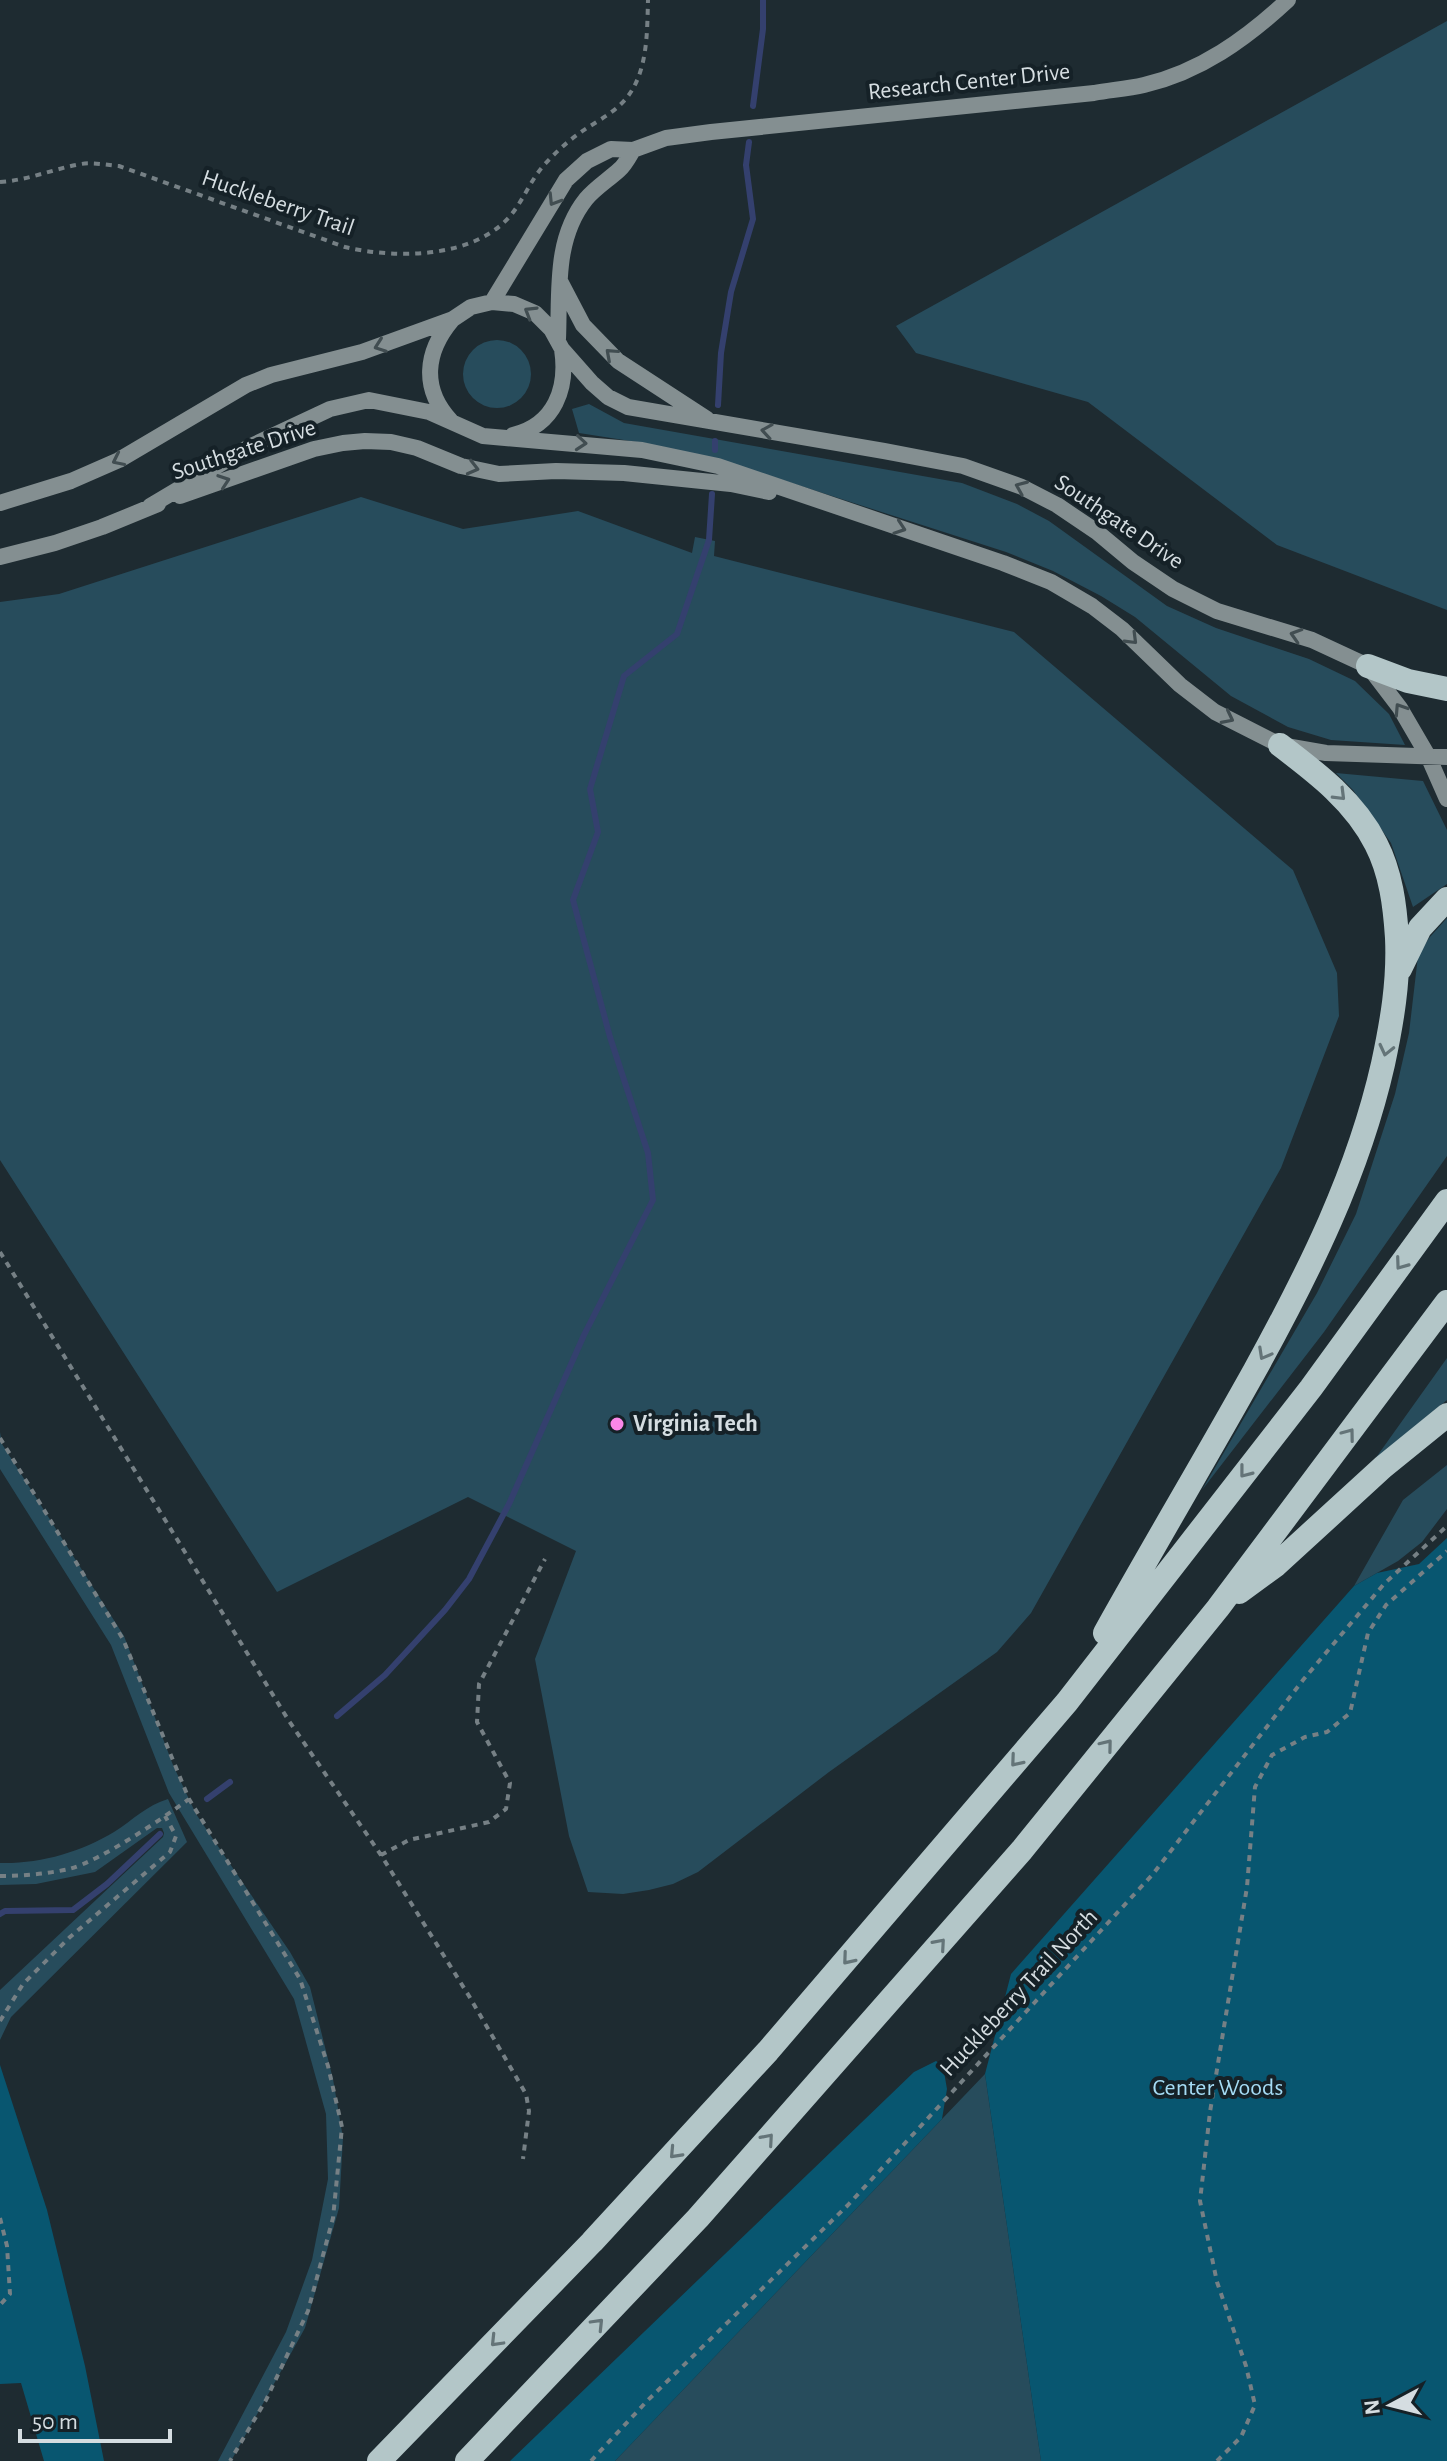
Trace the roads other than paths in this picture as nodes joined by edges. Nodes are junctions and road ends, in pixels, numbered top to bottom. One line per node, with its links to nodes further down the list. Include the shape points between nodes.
1 (1288, 0): 2 (main road, Research Center Drive, via 1224,52 1144,85 711,132 666,138)
2 (633, 150): 3 (main road, Research Center Drive, via 572,221); 4 (main road, Research Center Drive, one-way to 4, via 611,149 566,180)
3 (559, 278): 6 (main road, Research Center Drive); 7 (main road, one-way to 3, via 609,353 583,325)
4 (492, 302): 5 (main road, Southgate Drive); 6 (main road, Southgate Drive, one-way to 4, via 535,313)
5 (453, 319): 8 (main road, via 439,335 430,377 440,409); 11 (main road, Southgate Drive, one-way to 11, via 246,385 119,460)
6 (560, 345): 7 (main road, Southgate Drive, via 608,397 628,407); 9 (main road, via 565,369 554,407 523,432)
7 (712, 422): 14 (main road, Southgate Drive, one-way to 7, via 1312,640 1217,611 1173,589 1097,532 1022,487 963,466)
8 (454, 424): 9 (main road, Southgate Drive, via 483,436); 12 (main road, Southgate Drive, via 387,402 350,403 249,447)
9 (503, 437): 10 (main road, Southgate Drive, one-way to 10, via 628,449 703,463)
10 (826, 502): 12 (main road, Southgate Drive, one-way to 10, via 314,449 365,441 417,448 499,474 672,477); 16 (main road, Southgate Drive, one-way to 16, via 1051,582 1122,629 1215,712)
11 (0, 503)
12 (150, 506): 13 (main road, Southgate Drive, via 102,527)
13 (0, 557)
14 (1368, 666): 15 (highway); 17 (main road, Southgate Drive, one-way to 14)
15 (1447, 689)
16 (1280, 745): 17 (main road, Southgate Drive, via 1326,753); 21 (highway, one-way to 21, via 1346,801 1378,846 1395,904)
17 (1428, 756): 18 (main road, Southgate Drive); 19 (main road, Southgate Drive)
18 (1447, 757)
19 (1447, 799)
20 (1447, 899): 21 (highway, via 1420,928)
21 (1398, 973): 26 (highway, one-way to 26, via 1377,1092 1332,1220 1209,1454)
22 (1447, 1201): 26 (highway, one-way to 26, via 1311,1388)
23 (1447, 1302): 25 (highway, one-way to 23)
24 (1447, 1415): 25 (highway, via 1276,1565)
25 (1218, 1608): 28 (highway, one-way to 25, via 729,2183 1022,1850)
26 (1067, 1702): 27 (highway, one-way to 27, via 768,2051)
27 (379, 2461)
28 (467, 2461)

